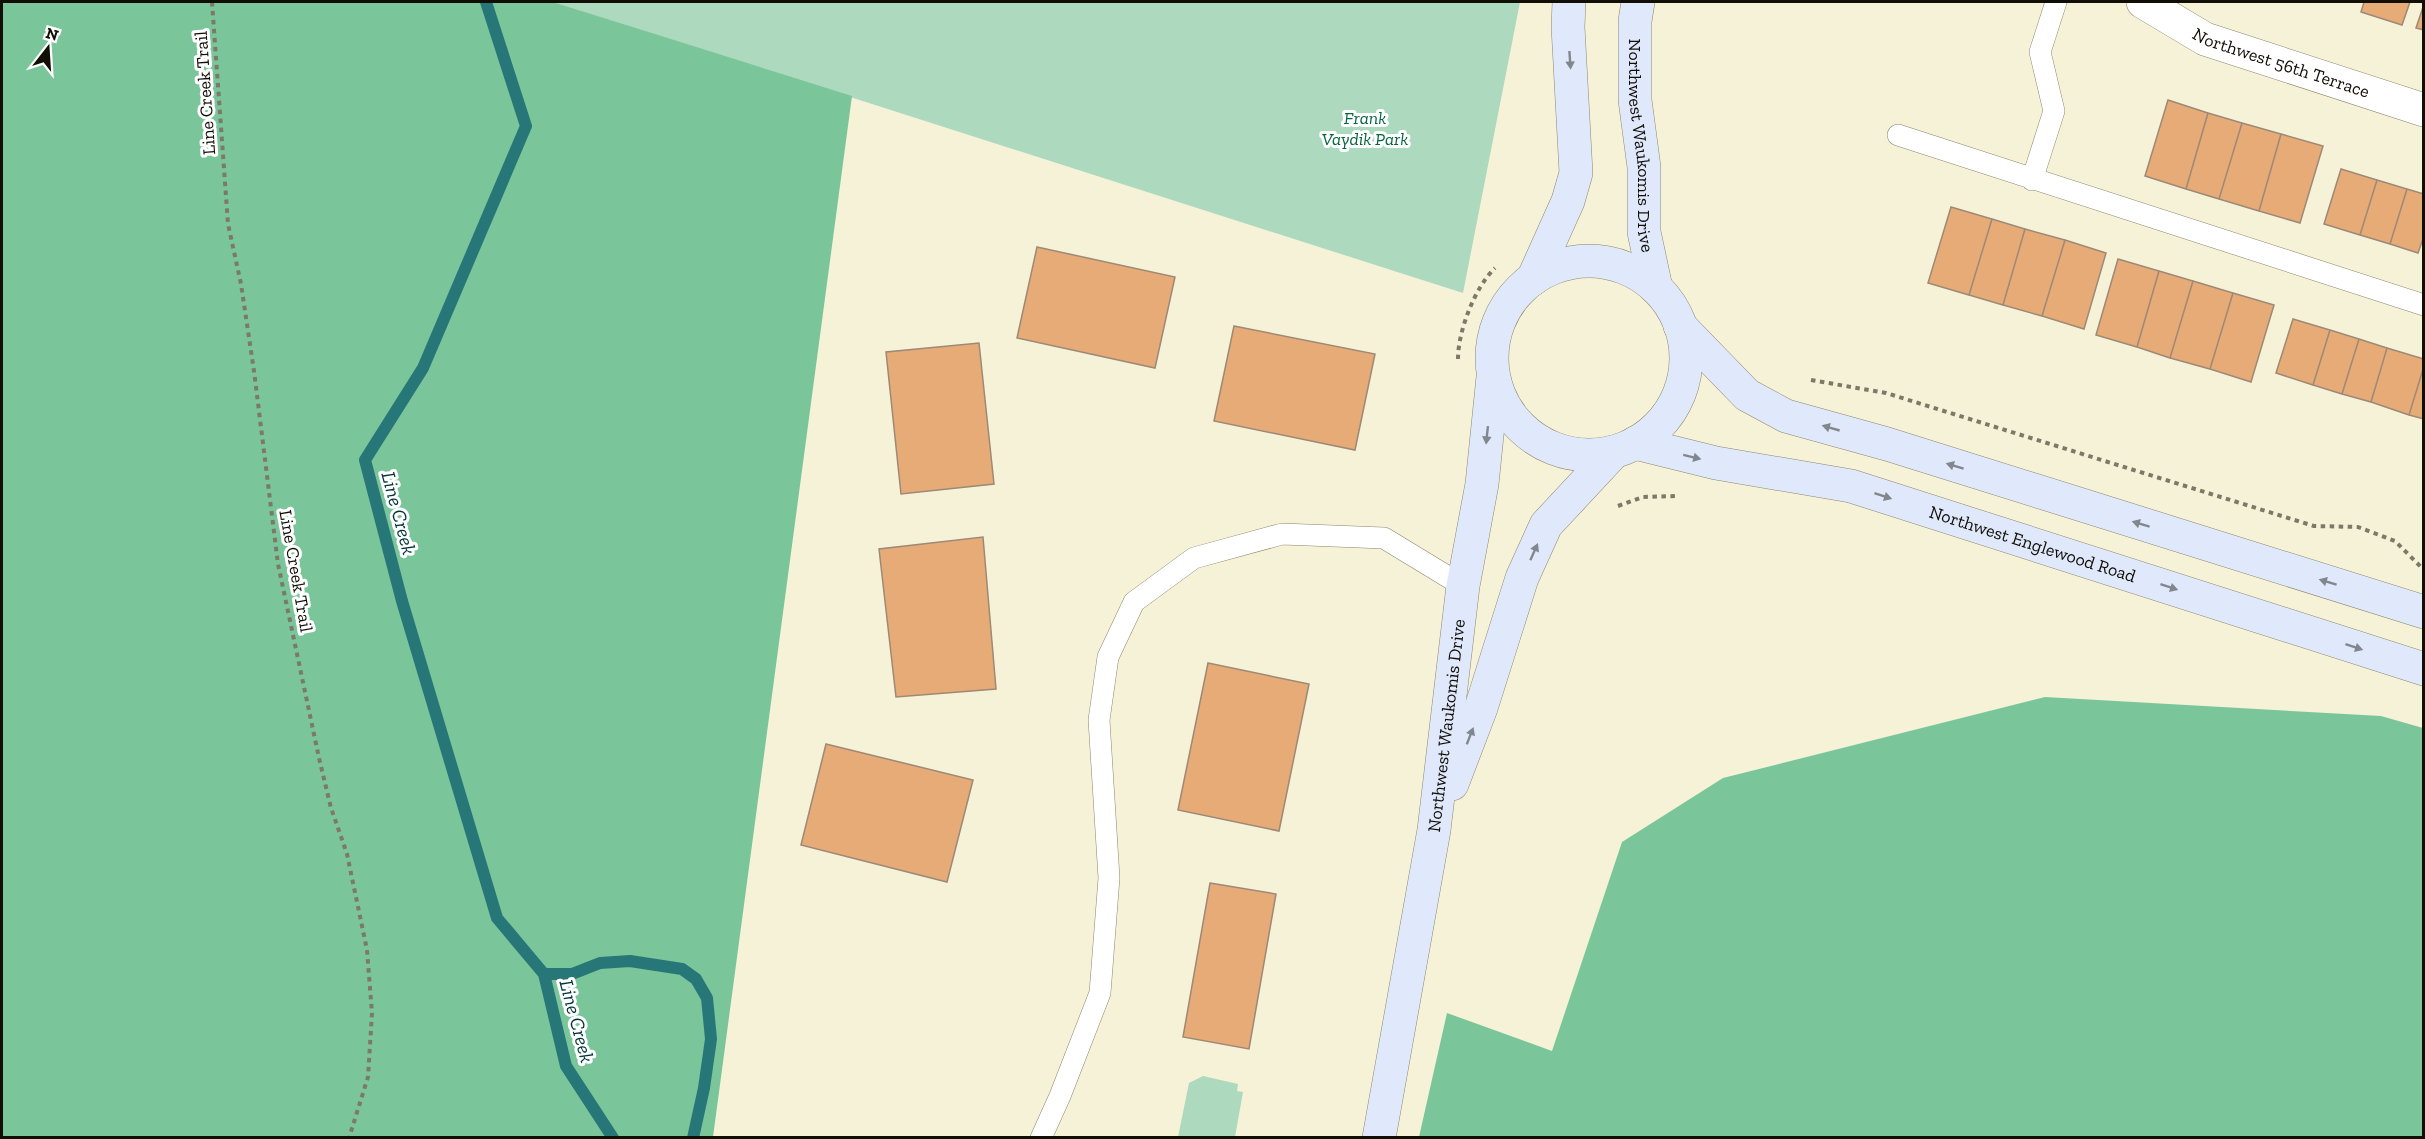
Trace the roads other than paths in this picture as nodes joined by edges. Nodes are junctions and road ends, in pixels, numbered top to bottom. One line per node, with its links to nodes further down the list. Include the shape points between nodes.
1 (1569, 2): 8 (main road, one-way to 8, via 1576,173 1568,201)
2 (1638, 2): 9 (main road, Northwest Waukomis Drive, via 1635,100 1644,167 1644,232)
3 (2056, 2): 7 (lane, via 2040,52 2054,111)
4 (2143, 2): 5 (street, Northwest 56th Terrace, via 2205,39)
5 (2424, 110)
6 (1898, 135): 7 (lane)
7 (2032, 180): 10 (lane)
8 (1533, 279): 9 (main road, via 1552,268 1596,261 1638,275); 12 (main road, via 1503,312 1495,332)
9 (1656, 288): 11 (main road)
10 (2424, 305)
11 (1680, 326): 13 (main road, via 1685,371 1680,393 1661,422); 15 (main road, one-way to 11, via 1786,416 1747,395)
12 (1493, 377): 13 (main road, via 1512,417 1547,446 1592,455); 14 (main road, Northwest Waukomis Drive, one-way to 14, via 1482,484)
13 (1625, 448): 16 (main road, Northwest Englewood Road, one-way to 16, via 1851,486); 17 (main road, Northwest Waukomis Drive, one-way to 13, via 1481,708 1522,578 1546,525)
14 (1463, 586): 17 (main road, Northwest Waukomis Drive); 18 (lane, via 1384,538 1282,534 1194,558 1134,602 1108,657 1099,720 1109,878 1100,993)
15 (2424, 612)
16 (2424, 669)
17 (1434, 830): 19 (main road)
18 (1041, 1137)
19 (1379, 1137)

